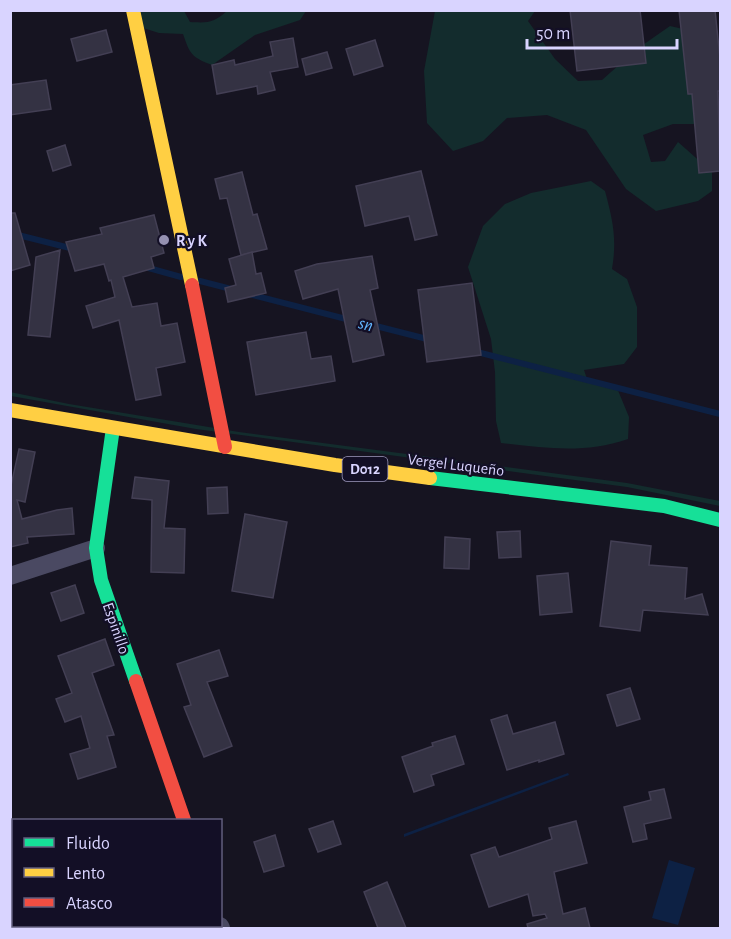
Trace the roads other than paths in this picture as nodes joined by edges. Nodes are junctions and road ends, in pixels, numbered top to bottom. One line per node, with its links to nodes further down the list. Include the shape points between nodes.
1 (133, 10): 4 (street)
2 (10, 410): 3 (street, Vergel Luqueño / D012)
3 (113, 428): 4 (street, Vergel Luqueño / D012); 6 (street, Espinillo)
4 (225, 447): 5 (street, Vergel Luqueño / D012, via 450,481 663,506)
5 (720, 520)
6 (96, 548): 7 (street); 8 (street, Espinillo, via 101,580)
7 (10, 576)
8 (184, 819)

